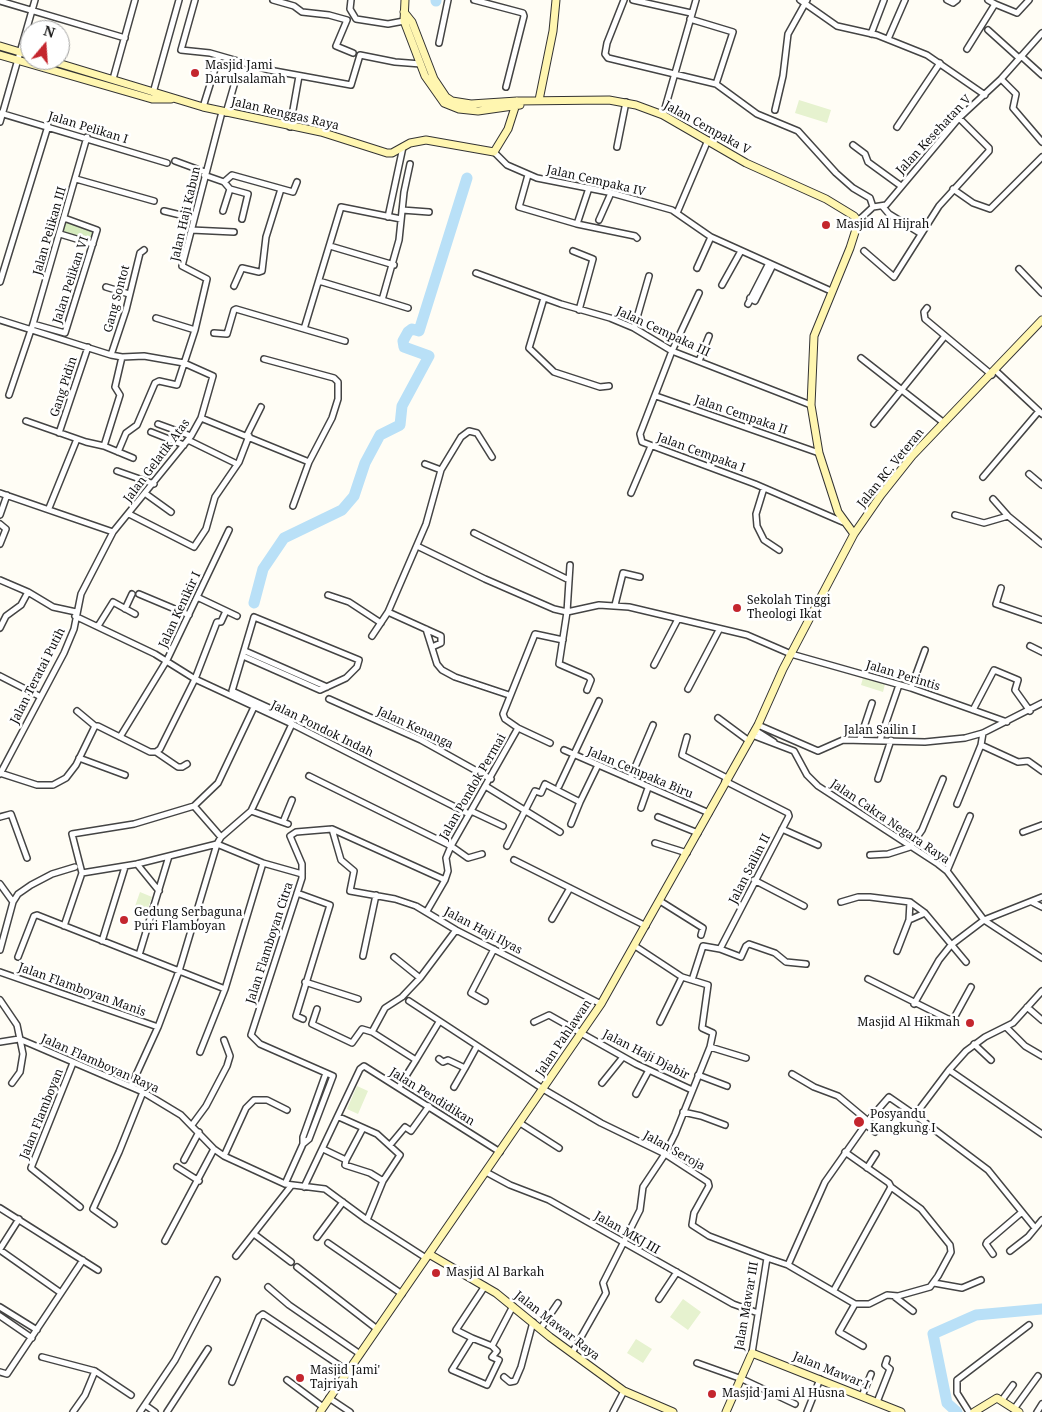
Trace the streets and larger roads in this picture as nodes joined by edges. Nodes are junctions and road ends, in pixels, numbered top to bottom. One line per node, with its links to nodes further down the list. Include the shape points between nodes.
1 (35, 0): 23 (street)
2 (136, 0): 31 (street)
3 (179, 0): 55 (street)
4 (196, 0): 41 (street, via 181,50)
5 (273, 0): 38 (street, via 305,13 347,20 336,46)
6 (351, 0): 27 (street, via 350,9 356,19 388,24)
7 (405, 0): 24 (street)
8 (448, 0): 33 (street)
9 (474, 0): 54 (street, via 523,13)
10 (556, 0): 59 (street, via 553,31)
11 (624, 0): 47 (street, via 607,43 606,56)
12 (633, 0): 25 (street)
13 (696, 0): 25 (street)
14 (884, 0): 30 (street)
15 (905, 0): 32 (street)
16 (947, 0): 17 (street, via 954,3)
17 (957, 0)
18 (988, 0): 22 (street)
19 (1028, 0): 22 (street, via 1017,13)
20 (0, 1): 23 (street)
21 (804, 1): 30 (street, via 837,26); 63 (street, via 788,34)
22 (995, 4): 35 (street)
23 (32, 10): 26 (street); 31 (street)
24 (404, 12): 27 (street); 36 (street, via 412,22)
25 (691, 16): 47 (street); 53 (street, via 732,32)
26 (29, 20)
27 (404, 21): 36 (street)
28 (988, 30): 42 (street)
29 (1042, 33): 42 (street, Jalan Kesehatan V)
30 (871, 34): 32 (street)
31 (125, 38): 50 (street)
32 (888, 39): 45 (street)
33 (439, 43)
34 (0, 46): 37 (street)
35 (967, 49)
36 (420, 50): 44 (street)
37 (20, 52)
38 (353, 53)
39 (0, 55): 43 (street)
40 (20, 55): 43 (street)
41 (219, 56): 49 (street); 62 (street)
42 (1020, 57): 48 (street); 51 (street, Jalan Kesehatan V)
43 (18, 60): 57 (street); 65 (street)
44 (423, 61): 49 (street, via 395,62 360,55 352,85); 61 (street, Jalan Cempaka V, via 446,97 452,101)
45 (940, 63): 56 (street); 71 (street)
46 (70, 66): 50 (street)
47 (673, 75): 53 (street); 66 (street)
48 (1042, 75)
49 (299, 76): 70 (street)
50 (113, 79): 55 (street)
51 (1001, 79): 56 (street, Jalan Kesehatan V); 74 (street, via 1016,94 1014,109)
52 (234, 82): 64 (street, Jalan Haji Kabun)
53 (716, 84): 95 (street, via 764,117 798,131 836,173 870,198)
54 (506, 87)
55 (154, 91): 57 (street); 58 (street)
56 (985, 95): 67 (street, Jalan Kesehatan V)
57 (152, 99): 58 (street)
58 (174, 99): 62 (street, Jalan Renggas Raya)
59 (536, 101): 60 (street, Jalan Cempaka V); 61 (street, Jalan Cempaka V)
60 (626, 102): 66 (street, Jalan Cempaka V); 76 (street)
61 (517, 103): 78 (street, via 508,129)
62 (203, 108): 64 (street, Jalan Renggas Raya)
63 (775, 110)
64 (224, 112): 70 (street, Jalan Renggas Raya); 83 (street, Jalan Haji Kabun)
65 (1, 113): 68 (street); 69 (street, Jalan Pelikan I)
66 (663, 115): 73 (street, Jalan Cempaka V)
67 (959, 118): 88 (street, Jalan Kesehatan V); 92 (street, via 990,150)
68 (0, 122)
69 (48, 126): 72 (street, Jalan Pelikan I); 129 (street)
70 (290, 126): 77 (street, Jalan Renggas Raya, via 321,132 387,153)
71 (897, 127)
72 (87, 137): 81 (street, Jalan Pelikan I); 85 (street, Jalan Pelikan III)
73 (708, 140): 101 (street); 108 (street, Jalan Cempaka V, via 777,179 826,200)
74 (1042, 142)
75 (853, 145): 88 (street, via 865,154 868,162)
76 (617, 146)
77 (403, 147): 78 (street, Jalan Renggas Raya, via 416,141 436,140); 102 (street)
78 (494, 152): 84 (street, Jalan Cempaka IV, via 508,165)
79 (1042, 157): 92 (street, via 990,209 973,203)
80 (176, 161): 83 (street)
81 (167, 163)
82 (410, 164): 97 (street)
83 (204, 174): 86 (street); 104 (street, Jalan Haji Kabun)
84 (528, 175): 90 (street, Jalan Cempaka IV); 109 (street, via 518,207)
85 (76, 179): 94 (street); 103 (street, Jalan Pelikan III)
86 (224, 182): 89 (street); 91 (street, via 231,175)
87 (296, 182): 91 (street, via 294,192)
88 (900, 186): 96 (street, Jalan Kesehatan V)
89 (230, 188): 99 (street); 105 (street, via 248,194)
90 (589, 188): 93 (street, Jalan Cempaka IV); 109 (street)
91 (282, 189): 131 (street, via 266,237 262,271 242,268)
92 (953, 189): 112 (street)
93 (611, 193): 101 (street, Jalan Cempaka IV); 107 (street)
94 (154, 202)
95 (873, 207): 96 (street); 108 (street)
96 (883, 207): 112 (street)
97 (402, 210): 100 (street); 106 (street)
98 (164, 211): 104 (street)
99 (223, 211)
100 (429, 212)
101 (677, 213): 114 (street, Jalan Cempaka IV)
102 (388, 217): 106 (street); 117 (street, via 342,206)
103 (64, 218): 113 (street, Jalan Pelikan III); 116 (street, Jalan Pelikan VI, via 97,230)
104 (193, 218): 110 (street, Jalan Haji Kabun)
105 (242, 219)
106 (401, 219): 123 (street)
107 (599, 220)
108 (858, 221): 133 (street)
109 (577, 224): 115 (street)
110 (191, 230): 111 (street); 149 (street, Jalan Haji Kabun, via 182,266 208,280)
111 (234, 232)
112 (920, 233): 121 (street, via 894,277)
113 (60, 234): 116 (street); 146 (street, Jalan Pelikan III)
114 (711, 237): 120 (street, Jalan Cempaka IV); 124 (street)
115 (637, 238)
116 (93, 244): 146 (street, Jalan Pelikan VI, via 65,333)
117 (330, 246): 123 (street); 128 (street)
118 (144, 250): 136 (street, Gang Sontot, via 140,253)
119 (573, 251): 142 (street, via 593,259)
120 (741, 251): 122 (street, Jalan Cempaka IV); 130 (street)
121 (864, 251)
122 (771, 264): 133 (street, Jalan Cempaka IV); 139 (street)
123 (394, 265): 138 (street)
124 (697, 268)
125 (1019, 270): 135 (street)
126 (476, 274): 137 (street, Jalan Cempaka III)
127 (649, 276): 147 (street)
128 (319, 281): 138 (street); 148 (street)
129 (0, 282)
130 (722, 285)
131 (234, 286)
132 (106, 287): 136 (street)
133 (831, 291): 167 (street, via 814,336)
134 (699, 293): 155 (street, Jalan Cempaka I)
135 (1042, 293)
136 (129, 294): 156 (street, Gang Sontot)
137 (544, 298): 142 (street, Jalan Cempaka III); 163 (street, via 529,348 554,372 600,387)
138 (382, 300): 140 (street)
139 (749, 301)
140 (408, 308)
141 (927, 308): 152 (street, via 925,319)
142 (579, 310): 147 (street, Jalan Cempaka III)
143 (156, 318): 149 (street)
144 (0, 320): 146 (street)
145 (1042, 320): 162 (street, Jalan RC. Veteran)
146 (32, 327): 154 (street, Jalan Gelatik Atas); 165 (street, Jalan Pelikan III)
147 (634, 328): 155 (street, Jalan Cempaka III)
148 (304, 329): 150 (street, via 236,309 227,334); 153 (street)
149 (195, 330): 161 (street, Jalan Haji Kabun)
150 (214, 333)
151 (709, 336): 160 (street)
152 (945, 336): 162 (street); 164 (street)
153 (345, 341)
154 (88, 347): 156 (street, Jalan Gelatik Atas); 176 (street, Gang Pidin)
155 (672, 351): 160 (street, Jalan Cempaka III); 166 (street, Jalan Cempaka I)
156 (111, 355): 157 (street, Jalan Gelatik Atas)
157 (122, 357): 161 (street, Jalan Gelatik Atas, via 144,356); 180 (street, via 115,387 120,395)
158 (861, 358): 164 (street)
159 (264, 359): 186 (street, via 334,378 338,382 338,399 332,418)
160 (699, 361): 167 (street, Jalan Cempaka III)
161 (184, 363): 170 (street, Jalan Gelatik Atas, via 213,376); 182 (street, Jalan Haji Kabun, via 177,385 160,381 154,385 137,425 126,433)
162 (994, 373): 169 (street); 172 (street, Jalan RC. Veteran)
163 (610, 386)
164 (903, 391): 172 (street); 174 (street)
165 (9, 395)
166 (656, 396): 181 (street, Jalan Cempaka I, via 640,434 642,442); 183 (street, Jalan Cempaka II)
167 (811, 405): 183 (street)
168 (262, 407): 177 (street)
169 (1040, 412): 192 (street)
170 (201, 418): 177 (street); 179 (street, Jalan Gelatik Atas)
171 (26, 422): 176 (street)
172 (944, 423): 213 (street, Jalan RC. Veteran, via 912,456)
173 (158, 424): 179 (street)
174 (874, 424)
175 (151, 432): 179 (street)
176 (59, 433): 178 (street)
177 (248, 435): 186 (street); 187 (street)
178 (77, 439): 180 (street); 202 (street)
179 (188, 440): 187 (street); 193 (street, Jalan Gelatik Atas)
180 (104, 446): 182 (street)
181 (651, 446): 195 (street, Jalan Cempaka I); 197 (street)
182 (118, 452): 185 (street)
183 (819, 453): 208 (street)
184 (492, 457): 189 (street, via 477,433 469,431 461,436)
185 (133, 458)
186 (309, 462): 201 (street)
187 (237, 464): 204 (street, via 214,497 206,529 194,547)
188 (425, 464): 189 (street)
189 (441, 470): 216 (street)
190 (117, 471): 193 (street)
191 (1029, 474): 194 (street)
192 (983, 477)
193 (154, 484): 198 (street, Jalan Gelatik Atas)
194 (1042, 485)
195 (764, 488): 208 (street, Jalan Cempaka I); 217 (street, via 756,526 764,540)
196 (0, 493): 199 (street)
197 (631, 493)
198 (146, 494): 203 (street); 204 (street, Jalan Gelatik Atas)
199 (7, 495): 202 (street); 205 (street)
200 (992, 499): 207 (street)
201 (293, 506)
202 (49, 508): 211 (street)
203 (171, 512)
204 (129, 514): 211 (street, Jalan Gelatik Atas)
205 (0, 515)
206 (955, 516): 207 (street, via 984,523)
207 (1008, 516): 215 (street)
208 (843, 522): 213 (street)
209 (0, 524): 214 (street, via 6,529)
210 (229, 530): 227 (street, Jalan Kenikir I)
211 (113, 532): 233 (street, Jalan Teratai Putih, via 81,594)
212 (474, 533): 221 (street)
213 (854, 534): 251 (street, Jalan RC. Veteran)
214 (0, 544)
215 (1042, 544)
216 (418, 546): 231 (street); 232 (street, via 544,606)
217 (779, 550)
218 (570, 565): 221 (street)
219 (640, 577): 228 (street, via 623,573)
220 (0, 580): 223 (street, Jalan Kenikir I)
221 (569, 580): 232 (street)
222 (1001, 588): 238 (street, via 996,604)
223 (28, 592): 233 (street, Jalan Kenikir I, via 53,607); 241 (street, via 21,605 6,616)
224 (132, 594): 229 (street)
225 (139, 594): 235 (street)
226 (328, 595): 239 (street, via 349,602)
227 (197, 597): 230 (street); 235 (street, Jalan Kenikir I)
228 (615, 605): 232 (street, Jalan Perintis); 237 (street, Jalan Perintis)
229 (125, 609): 234 (street); 240 (street, via 113,602)
230 (226, 611): 236 (street); 255 (street, via 221,622 217,622)
231 (388, 612): 239 (street); 242 (street)
232 (567, 612): 245 (street)
233 (76, 614): 240 (street, Jalan Kenikir I); 261 (street, Jalan Teratai Putih, via 74,629 64,652)
234 (135, 614)
235 (190, 615): 252 (street, Jalan Kenikir I)
236 (237, 616)
237 (678, 619): 243 (street, Jalan Perintis); 253 (street)
238 (1042, 620)
239 (381, 623): 244 (street)
240 (98, 626): 252 (street, Jalan Kenikir I)
241 (0, 628)
242 (426, 629): 247 (street); 247 (street, via 441,636 440,643)
243 (719, 630): 251 (street, Jalan Perintis, via 766,641); 258 (street)
244 (372, 636)
245 (563, 640): 259 (street, via 559,665 590,678); 260 (street, via 535,634)
246 (1030, 646): 249 (street)
247 (432, 647): 260 (street, via 438,666 445,672)
248 (925, 650): 257 (street)
249 (1042, 652)
250 (244, 653): 250 (street, via 256,617 358,660 359,664 340,683 328,687); 266 (street, via 232,690)
251 (791, 654): 256 (street, Jalan Perintis); 276 (street, Jalan Pahlawan)
252 (168, 660): 255 (street, Jalan Pondok Indah); 278 (street)
253 (654, 665)
254 (0, 676): 261 (street)
255 (195, 680): 266 (street, Jalan Pondok Indah); 286 (street)
256 (899, 685): 257 (street, Jalan Perintis); 281 (street)
257 (911, 688): 267 (street, Jalan Perintis)
258 (688, 689)
259 (587, 690)
260 (510, 695): 275 (street, via 503,715)
261 (39, 696): 292 (street, Jalan Teratai Putih)
262 (329, 699): 295 (street, Jalan Kenanga, via 421,740)
263 (599, 700): 287 (street)
264 (872, 703): 280 (street)
265 (1042, 703): 268 (street, Jalan Sailin I)
266 (255, 705): 272 (street, Jalan Pondok Indah, via 289,717); 306 (street, via 218,783)
267 (973, 710): 268 (street, via 994,670 1019,681 1015,690); 271 (street, Jalan Perintis)
268 (1030, 710): 271 (street, Jalan Sailin I)
269 (77, 711): 274 (street)
270 (718, 718): 276 (street)
271 (1007, 722): 277 (street, Jalan Sailin I)
272 (292, 724): 309 (street); 310 (street, Jalan Pondok Indah)
273 (654, 725): 296 (street)
274 (95, 726): 278 (street); 288 (street)
275 (518, 728): 283 (street); 295 (street, Jalan Pondok Permai)
276 (754, 733): 280 (street, Jalan Sailin I, via 816,751 836,741); 298 (street, Jalan Pahlawan); 329 (street, Jalan Cakra Negara Raya, via 794,751 807,775 828,794)
277 (983, 733): 282 (street, Jalan Sailin I, via 925,742); 284 (street)
278 (120, 737): 286 (street)
279 (687, 737): 298 (street, via 682,755)
280 (860, 739): 281 (street, Jalan Sailin I)
281 (880, 740): 282 (street, Jalan Sailin I)
282 (891, 740): 299 (street)
283 (550, 743)
284 (981, 745): 291 (street, via 1018,762 1028,761); 305 (street)
285 (564, 750): 287 (street, Jalan Cempaka Biru)
286 (156, 752): 289 (street, via 178,766)
287 (574, 755): 290 (street, Jalan Cempaka Biru); 300 (street)
288 (80, 758): 292 (street, via 66,778 53,785 38,785); 293 (street)
289 (186, 764)
290 (598, 765): 296 (street, Jalan Cempaka Biru); 304 (street)
291 (1042, 771)
292 (0, 773)
293 (125, 776)
294 (308, 776): 327 (street)
295 (491, 779): 301 (street, Jalan Pondok Permai)
296 (630, 779): 302 (street, Jalan Cempaka Biru)
297 (943, 779): 329 (street, via 922,830)
298 (726, 780): 311 (street, Jalan Pahlawan); 318 (street, Jalan Sailin II, via 788,813)
299 (878, 780)
300 (559, 786)
301 (486, 787): 308 (street); 310 (street, Jalan Pondok Permai)
302 (648, 788): 307 (street); 311 (street, Jalan Cempaka Biru)
303 (292, 800): 309 (street, via 285,823)
304 (580, 802): 308 (street, via 545,784 541,793 535,791); 315 (street)
305 (957, 804)
306 (194, 806): 323 (street); 341 (street, via 134,824 72,834)
307 (641, 808)
308 (526, 809): 320 (street); 328 (street)
309 (251, 811): 323 (street)
310 (470, 812): 317 (street, Jalan Pondok Indah); 327 (street, Jalan Pondok Permai)
311 (709, 813): 322 (street, Jalan Pahlawan)
312 (970, 816): 340 (street)
313 (0, 817): 334 (street, via 11,814)
314 (658, 817): 322 (street)
315 (571, 824)
316 (1042, 825): 321 (street)
317 (503, 826)
318 (782, 828): 326 (street); 344 (street, Jalan Sailin II)
319 (332, 829): 342 (street, via 291,833 302,864); 343 (street); 349 (street, Jalan Haji Ilyas, via 341,860 354,871 350,891)
320 (560, 832)
321 (1022, 832)
322 (698, 834): 330 (street, Jalan Pahlawan)
323 (221, 837): 325 (street)
324 (655, 843): 330 (street)
325 (217, 844): 333 (street); 336 (street, Jalan Flamboyan Citra); 381 (street)
326 (818, 845)
327 (450, 846): 331 (street, via 470,859); 343 (street, Jalan Pondok Permai)
328 (507, 846)
329 (910, 847): 332 (street, via 888,854); 340 (street, Jalan Cakra Negara Raya)
330 (687, 853): 351 (street, Jalan Pahlawan)
331 (482, 854)
332 (870, 855)
333 (169, 856): 337 (street); 347 (street)
334 (27, 858)
335 (514, 860): 346 (street)
336 (262, 862): 342 (street, Jalan Flamboyan Citra); 389 (street)
337 (137, 864): 339 (street); 347 (street)
338 (75, 867): 352 (street, via 31,885)
339 (125, 867): 341 (street); 367 (street)
340 (948, 871): 362 (street, Jalan Cakra Negara Raya)
341 (82, 873): 363 (street)
342 (302, 874): 348 (street, Jalan Flamboyan Citra)
343 (445, 880): 358 (street, Jalan Pondok Permai)
344 (754, 880): 356 (street); 370 (street, Jalan Sailin II)
345 (0, 884): 352 (street)
346 (570, 888): 360 (street); 364 (street)
347 (159, 891): 374 (street)
348 (298, 893): 387 (street, via 330,905); 466 (street, Jalan Flamboyan Citra, via 251,1035 260,1044 326,1073)
349 (376, 895): 358 (street, Jalan Haji Ilyas); 375 (street)
350 (1042, 897): 355 (street)
351 (660, 901): 364 (street, Jalan Pahlawan); 366 (street, via 703,928)
352 (13, 902): 371 (street)
353 (841, 902): 354 (street, via 858,897)
354 (910, 902): 359 (street); 361 (street)
355 (1032, 902): 357 (street); 362 (street)
356 (804, 906)
357 (1042, 908)
358 (427, 911): 365 (street, Jalan Haji Ilyas)
359 (925, 913): 361 (street); 368 (street)
360 (552, 919)
361 (909, 920): 373 (street)
362 (984, 920): 368 (street); 378 (street, Jalan Cakra Negara Raya)
363 (64, 926): 367 (street); 376 (street, via 34,916)
364 (646, 926): 369 (street, Jalan Pahlawan)
365 (456, 930): 372 (street, Jalan Haji Ilyas); 384 (street)
366 (701, 935)
367 (102, 941): 374 (street)
368 (951, 945): 379 (street); 396 (street)
369 (635, 946): 383 (street); 395 (street, Jalan Pahlawan)
370 (720, 949): 380 (street, via 741,957 749,944 775,953 786,962); 386 (street, via 703,946)
371 (0, 950)
372 (494, 950): 394 (street, via 471,993); 395 (street, Jalan Haji Ilyas)
373 (897, 951)
374 (139, 955): 381 (street)
375 (363, 956)
376 (18, 957)
377 (394, 957): 384 (street)
378 (1042, 958)
379 (966, 962)
380 (806, 964)
381 (179, 971): 389 (street); 405 (street)
382 (0, 972): 405 (street, Jalan Flamboyan Manis)
383 (682, 977): 386 (street); 403 (street)
384 (420, 978): 406 (street, via 386,1008)
385 (868, 978): 396 (street)
386 (692, 980): 413 (street, via 709,986 702,1028 713,1033)
387 (305, 982): 391 (street); 399 (street, via 296,1016)
388 (971, 987): 396 (street, via 951,1020)
389 (225, 989): 414 (street)
390 (1042, 991): 397 (street)
391 (358, 999)
392 (0, 1000): 408 (street, via 16,1025)
393 (409, 1002): 401 (street, Jalan Seroja)
394 (484, 1002)
395 (600, 1004): 407 (street, Jalan Pahlawan)
396 (914, 1004)
397 (1028, 1007): 400 (street); 404 (street)
398 (317, 1009): 406 (street, via 312,1024 352,1043 362,1028)
399 (303, 1019)
400 (1042, 1020)
401 (439, 1022): 412 (street, Jalan Seroja); 419 (street)
402 (534, 1022): 407 (street, Jalan Haji Djabir, via 548,1015)
403 (660, 1022)
404 (1006, 1027): 411 (street); 415 (street, via 1025,1046)
405 (158, 1028): 429 (street)
406 (372, 1032): 419 (street)
407 (582, 1033): 416 (street, Jalan Haji Djabir); 433 (street, Jalan Pahlawan)
408 (19, 1040): 410 (street); 421 (street, Jalan Flamboyan Raya); 427 (street, via 22,1064)
409 (224, 1040): 444 (street, via 230,1056 227,1066)
410 (0, 1042)
411 (974, 1044): 420 (street); 424 (street)
412 (477, 1046): 422 (street); 433 (street, Jalan Seroja)
413 (710, 1047): 417 (street); 426 (street)
414 (200, 1052)
415 (1042, 1056)
416 (623, 1057): 423 (street, Jalan Haji Djabir); 428 (street)
417 (746, 1058)
418 (439, 1059): 422 (street)
419 (416, 1060): 431 (street)
420 (991, 1060)
421 (72, 1063): 429 (street, Jalan Flamboyan Raya); 470 (street, Jalan Flamboyan, via 31,1168)
422 (465, 1068): 432 (street)
423 (649, 1070): 434 (street, Jalan Haji Djabir); 436 (street)
424 (949, 1070): 440 (street); 449 (street)
425 (792, 1074): 443 (street, via 838,1096)
426 (698, 1075): 430 (street); 434 (street)
427 (12, 1083)
428 (602, 1083)
429 (131, 1086): 435 (street, Jalan Flamboyan Raya)
430 (728, 1086)
431 (399, 1087): 437 (street, Jalan Pendidikan); 441 (street, Jalan Pendidikan, via 364,1066)
432 (454, 1087)
433 (543, 1089): 442 (street, Jalan Pahlawan); 456 (street, Jalan Seroja, via 601,1123)
434 (692, 1090): 439 (street, Jalan Haji Djabir)
435 (143, 1092): 444 (street, Jalan Flamboyan Raya, via 172,1108); 476 (street, via 93,1209)
436 (636, 1094)
437 (429, 1106): 450 (street, via 411,1131 405,1127); 454 (street, Jalan Pendidikan)
438 (287, 1110): 458 (street, via 261,1098 249,1104)
439 (683, 1112): 445 (street); 456 (street, Jalan Haji Djabir)
440 (915, 1115): 443 (street, via 890,1096); 472 (street, via 988,1170)
441 (339, 1117): 446 (street); 453 (street)
442 (520, 1123): 451 (street); 454 (street, Jalan Pahlawan)
443 (866, 1123): 448 (street); 455 (street)
444 (192, 1125): 447 (street, Jalan Flamboyan Raya)
445 (725, 1126)
446 (363, 1128): 450 (street); 460 (street)
447 (200, 1132): 452 (street, Jalan Flamboyan Raya); 459 (street)
448 (875, 1132)
449 (1042, 1134)
450 (390, 1145): 465 (street, via 400,1156)
451 (558, 1148)
452 (214, 1149): 458 (street, Jalan Flamboyan Raya); 464 (street)
453 (323, 1149): 460 (street); 467 (street)
454 (500, 1152): 463 (street, Jalan Pahlawan)
455 (845, 1152): 462 (street); 491 (street, via 826,1182)
456 (665, 1154): 481 (street, Jalan Haji Djabir, via 643,1187 640,1210); 488 (street, Jalan Seroja, via 709,1183 692,1224 726,1243)
457 (876, 1154): 462 (street)
458 (224, 1156): 466 (street, Jalan Flamboyan Raya)
459 (184, 1160)
460 (346, 1160): 465 (street, via 345,1165)
461 (177, 1167): 464 (street)
462 (867, 1168): 468 (street)
463 (486, 1172): 481 (street, Jalan MKJ III, via 549,1200); 487 (street, Jalan Pahlawan)
464 (199, 1180): 480 (street)
465 (383, 1181): 474 (street)
466 (288, 1185): 467 (street, Jalan Flamboyan Raya); 478 (street)
467 (304, 1187): 469 (street, Jalan Flamboyan Raya, via 324,1189)
468 (891, 1187): 497 (street, via 921,1209 950,1245 951,1252); 500 (street)
469 (343, 1202): 474 (street, Jalan Flamboyan Raya); 479 (street)
470 (80, 1207)
471 (0, 1208): 473 (street)
472 (1022, 1212): 477 (street); 485 (street, via 987,1242)
473 (19, 1219): 483 (street); 489 (street)
474 (367, 1220): 487 (street, Jalan Flamboyan Raya)
475 (1042, 1220): 477 (street)
476 (114, 1224)
477 (1035, 1228): 484 (street)
478 (254, 1234): 486 (street); 490 (street)
479 (316, 1237)
480 (165, 1241)
481 (624, 1243): 494 (street, Jalan MKJ III); 522 (street, Jalan Haji Djabir, via 603,1284 605,1294)
482 (328, 1244): 502 (street)
483 (0, 1249): 501 (street)
484 (1010, 1251)
485 (993, 1254)
486 (236, 1256)
487 (427, 1256): 498 (street, Jalan Mawar Raya); 502 (street, Jalan Pahlawan)
488 (767, 1258): 491 (street, Jalan Mawar III); 510 (street, Jalan Mawar III)
489 (83, 1260): 493 (street); 501 (street)
490 (291, 1262)
491 (788, 1265): 500 (street, Jalan Mawar III)
492 (297, 1267): 515 (street)
493 (98, 1270)
494 (676, 1272): 504 (street); 510 (street, Jalan MKJ III)
495 (217, 1280): 547 (street, via 174,1360)
496 (981, 1280): 497 (street, via 962,1288)
497 (934, 1283): 503 (street, via 927,1290)
498 (485, 1286): 508 (street, Jalan Mawar Raya); 518 (street, via 456,1330)
499 (268, 1287): 524 (street)
500 (834, 1290): 506 (street, Jalan Mawar III)
501 (61, 1293): 516 (street)
502 (402, 1294): 515 (street, Jalan Pahlawan)
503 (895, 1297): 506 (street); 509 (street)
504 (659, 1299)
505 (558, 1304): 514 (street)
506 (855, 1304): 520 (street, via 839,1332)
507 (0, 1306): 516 (street)
508 (513, 1306): 512 (street, Jalan Mawar Raya); 519 (street)
509 (913, 1311)
510 (758, 1314): 523 (street, Jalan Mawar III)
511 (0, 1316): 517 (street)
512 (533, 1322): 514 (street, Jalan Mawar Raya); 533 (street, via 515,1381 510,1382)
513 (1029, 1325): 560 (street, via 956,1380 957,1393)
514 (541, 1328): 522 (street, Jalan Mawar Raya)
515 (377, 1329): 524 (street, Jalan Pahlawan)
516 (37, 1330): 517 (street)
517 (32, 1338): 530 (street, via 7,1374)
518 (472, 1338): 519 (street); 519 (street, via 452,1370 487,1385 499,1360 492,1357 497,1351)
519 (492, 1346)
520 (863, 1346)
521 (208, 1349): 553 (street)
522 (572, 1353): 539 (street, Jalan Mawar Raya)
523 (752, 1353): 534 (street, Jalan Mawar III); 535 (street, Jalan Mawar I)
524 (360, 1354): 529 (street, Jalan Pahlawan)
525 (42, 1357): 528 (street)
526 (887, 1359): 544 (street, via 884,1365 890,1368)
527 (698, 1363): 534 (street)
528 (94, 1370): 540 (street); 550 (street)
529 (348, 1371): 537 (street, via 263,1314); 542 (street, Jalan Pahlawan)
530 (0, 1372)
531 (871, 1374): 541 (street)
532 (1038, 1376): 549 (street)
533 (504, 1377)
534 (742, 1379): 545 (street); 557 (street, Jalan Mawar III)
535 (820, 1379): 541 (street, Jalan Mawar I); 558 (street)
536 (287, 1380): 548 (street)
537 (232, 1382)
538 (1013, 1385): 543 (street)
539 (624, 1391): 555 (street); 556 (street, Jalan Mawar Raya)
540 (131, 1394)
541 (862, 1396): 544 (street, Jalan Mawar I)
542 (329, 1398): 548 (street, Jalan Pahlawan); 554 (street)
543 (1002, 1400): 549 (street); 561 (street, via 992,1400)
544 (877, 1402): 559 (street, Jalan Mawar I)
545 (795, 1404)
546 (1042, 1404): 562 (street)
547 (145, 1405): 551 (street); 552 (street)
548 (322, 1410)
549 (1016, 1410)
550 (73, 1412)
551 (140, 1412)
552 (155, 1412)
553 (167, 1412)
554 (350, 1412)
555 (612, 1412)
556 (673, 1412)
557 (726, 1412)
558 (807, 1412)
559 (901, 1412)
560 (969, 1412)
561 (974, 1412)
562 (1037, 1412)

